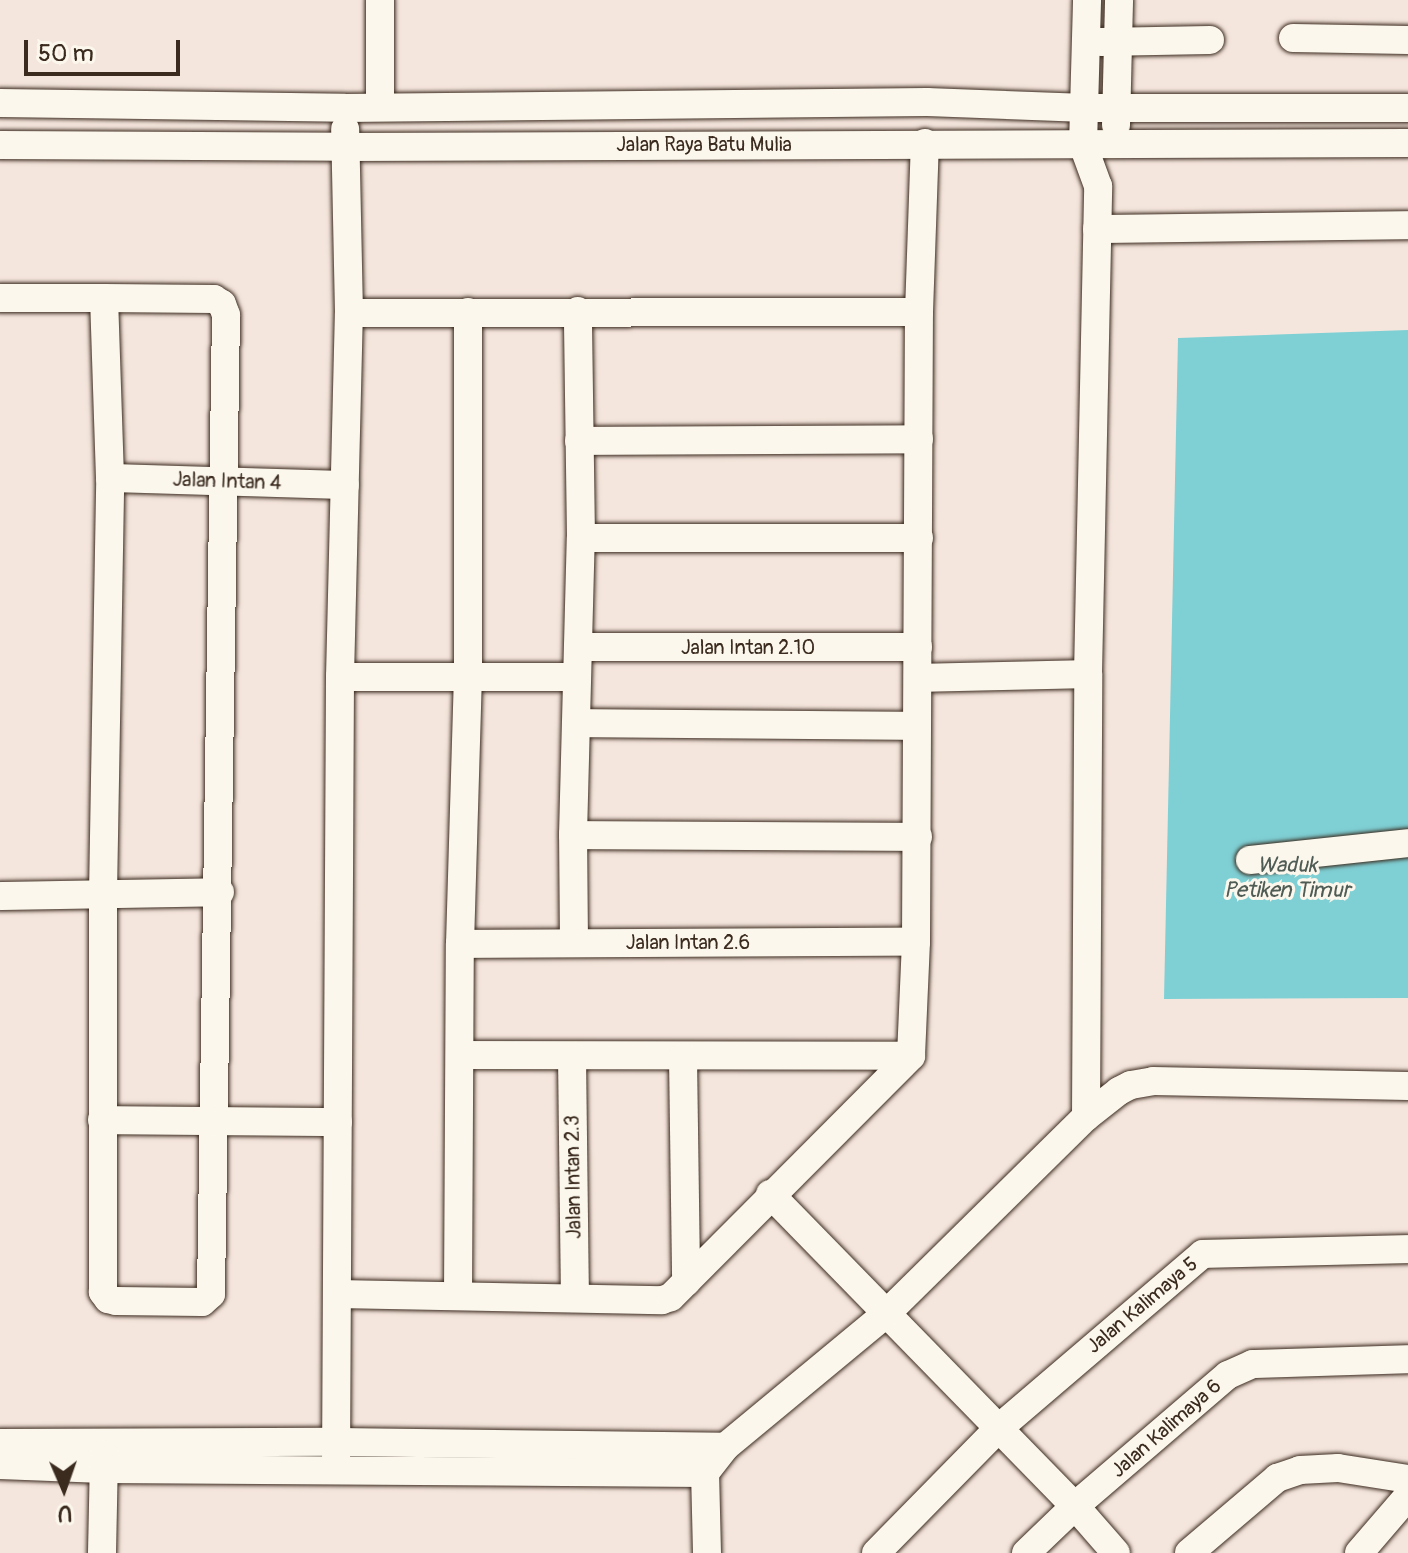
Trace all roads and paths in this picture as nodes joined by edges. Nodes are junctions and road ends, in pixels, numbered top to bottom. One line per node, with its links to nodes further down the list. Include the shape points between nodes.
1 (380, 0): 10 (street)
2 (1087, 0): 7 (street)
3 (1119, 0): 8 (street)
4 (1293, 38): 6 (street)
5 (1210, 40): 8 (street)
6 (1408, 40)
7 (1088, 42): 8 (street); 12 (street)
8 (1118, 42): 13 (street)
9 (0, 103): 11 (street)
10 (380, 107): 11 (street); 12 (street, via 927,102)
11 (344, 108): 20 (street)
12 (1086, 108): 13 (street); 19 (street)
13 (1116, 108): 14 (street); 17 (street)
14 (1408, 108)
15 (925, 143): 19 (street, Jalan Raya Batu Mulia); 20 (street, Jalan Raya Batu Mulia); 28 (street)
16 (1408, 143): 17 (street, Jalan Raya Batu Mulia)
17 (1116, 144): 19 (street, Jalan Raya Batu Mulia); 21 (street)
18 (0, 145): 20 (street, Jalan Raya Batu Mulia)
19 (1083, 145): 21 (street)
20 (345, 147): 29 (street)
21 (1098, 186): 23 (street)
22 (1408, 225): 23 (street)
23 (1097, 229): 39 (street)
24 (0, 298): 25 (street)
25 (104, 298): 32 (street); 33 (street, via 214,299 222,304)
26 (578, 311): 27 (street); 28 (street); 31 (street)
27 (468, 312): 29 (street); 43 (street)
28 (919, 312): 30 (street)
29 (349, 313): 34 (street)
30 (919, 439): 31 (street); 36 (street)
31 (579, 441): 35 (street)
32 (110, 478): 33 (street, Jalan Intan 4); 51 (street)
33 (223, 482): 34 (street, Jalan Intan 4); 50 (street)
34 (345, 485): 40 (street)
35 (581, 538): 36 (street); 37 (street)
36 (919, 538): 38 (street)
37 (578, 647): 38 (street, Jalan Intan 2.10); 41 (street)
38 (918, 647): 42 (street)
39 (1088, 674): 42 (street); 61 (street)
40 (340, 677): 43 (street); 64 (street)
41 (577, 677): 43 (street); 44 (street)
42 (918, 678): 45 (street)
43 (468, 679): 55 (street)
44 (578, 723): 45 (street); 46 (street)
45 (917, 726): 47 (street)
46 (573, 835): 47 (street); 54 (street)
47 (918, 837): 53 (street)
48 (1408, 843): 49 (street)
49 (1250, 860)
50 (220, 892): 51 (street); 63 (street)
51 (103, 894): 52 (street); 62 (street)
52 (0, 896)
53 (916, 942): 54 (street, Jalan Intan 2.6); 58 (street)
54 (574, 943): 55 (street, Jalan Intan 2.6)
55 (460, 944): 56 (street)
56 (461, 1055): 57 (street); 69 (street)
57 (572, 1056): 59 (street); 70 (street, Jalan Intan 2.3)
58 (911, 1056): 59 (street); 65 (street)
59 (683, 1057): 67 (street)
60 (1408, 1086): 61 (street, via 1153,1081 1131,1085)
61 (1086, 1117): 71 (street)
62 (102, 1120): 63 (street); 63 (street, via 103,1292 116,1301 209,1299)
63 (215, 1122): 64 (street)
64 (338, 1122): 68 (street)
65 (770, 1194): 67 (street); 71 (street)
66 (1408, 1249): 73 (street, Jalan Kalimaya 5, via 1203,1254)
67 (686, 1282): 70 (street, via 662,1300)
68 (337, 1294): 69 (street); 76 (street)
69 (458, 1296): 70 (street)
70 (575, 1298)
71 (887, 1313): 73 (street); 75 (street)
72 (1408, 1359): 82 (street, Jalan Kalimaya 6, via 1253,1364 1241,1369)
73 (999, 1428): 82 (street); 85 (street, Jalan Kalimaya 5)
74 (0, 1443): 77 (street)
75 (725, 1447): 76 (street); 79 (street)
76 (336, 1455): 77 (street); 79 (street)
77 (104, 1456): 78 (street); 83 (street)
78 (0, 1465)
79 (705, 1473): 84 (street)
80 (1408, 1479): 88 (street, via 1338,1468 1300,1470 1277,1478)
81 (1408, 1496): 89 (street)
82 (1075, 1506): 86 (street, Jalan Kalimaya 6); 87 (street)
83 (102, 1553)
84 (707, 1553)
85 (876, 1553)
86 (1026, 1553)
87 (1116, 1553)
88 (1189, 1553)
89 (1359, 1553)

